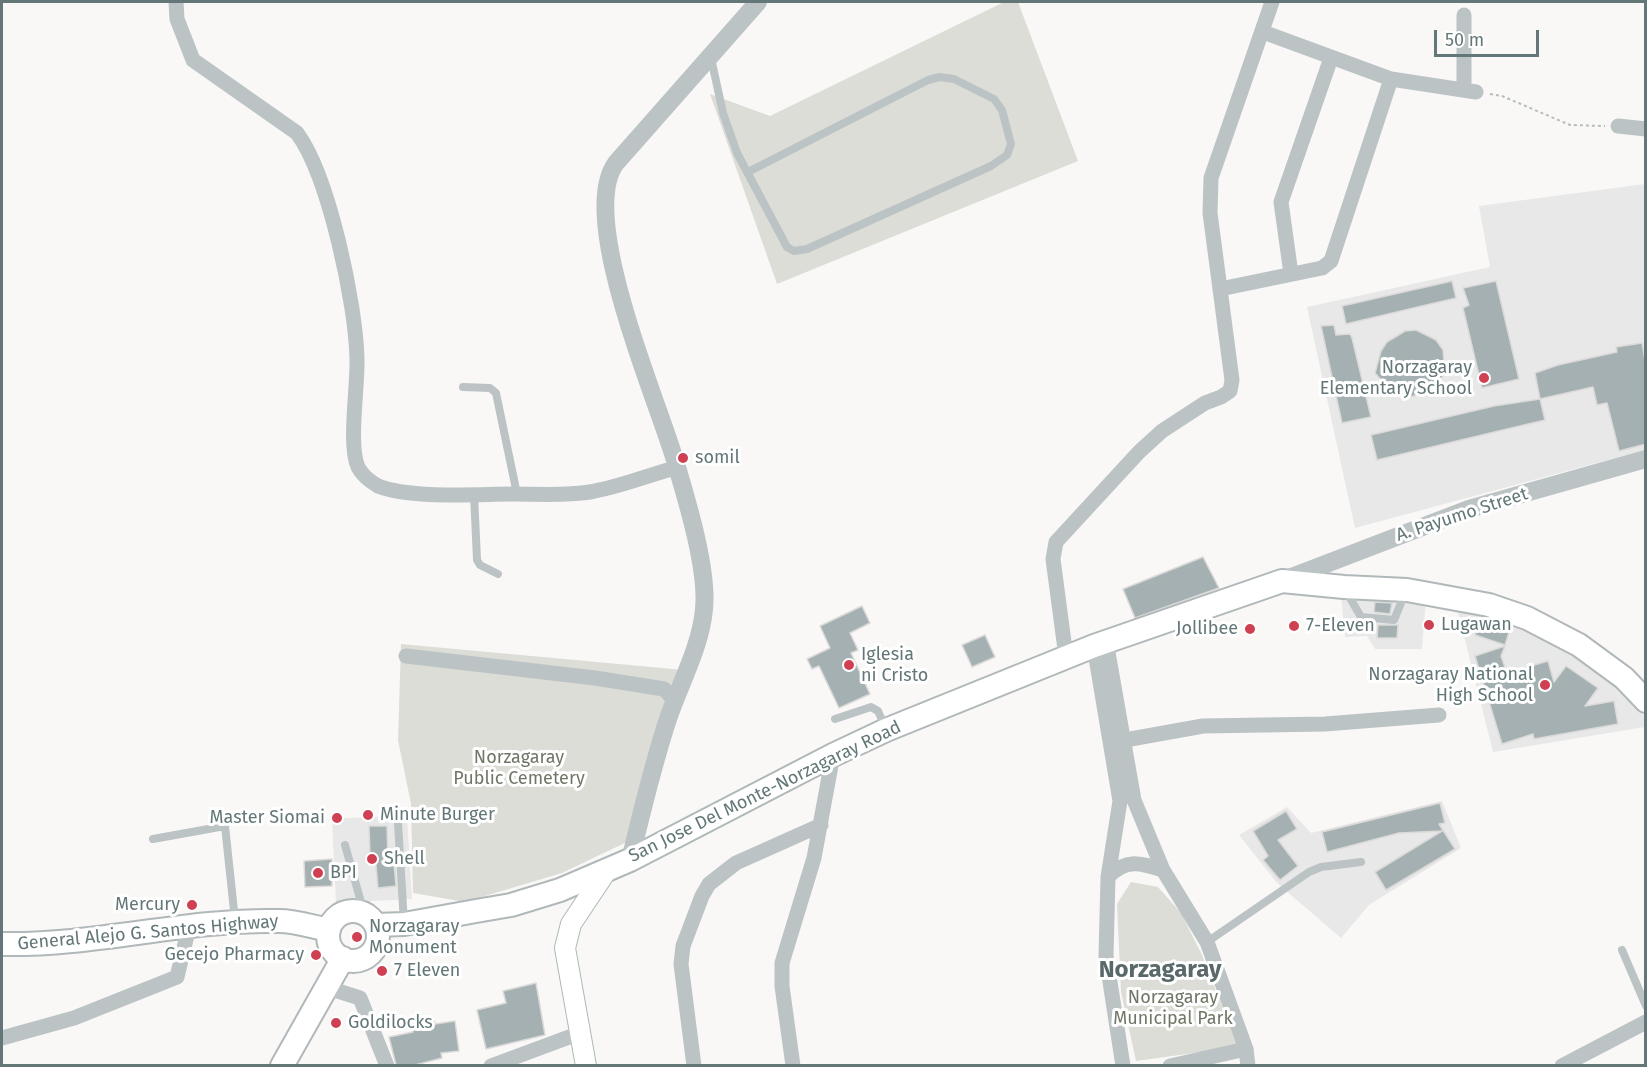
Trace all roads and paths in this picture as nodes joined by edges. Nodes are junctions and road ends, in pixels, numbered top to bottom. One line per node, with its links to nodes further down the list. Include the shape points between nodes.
1 (176, 2): 18 (street, via 177,19 193,60 297,133 322,186 348,282 354,325 354,445 359,470 377,485 397,491)
2 (758, 2): 6 (street)
3 (1272, 2): 5 (street)
4 (1464, 15): 9 (street)
5 (1263, 32): 7 (street); 14 (street, via 1211,178 1210,213)
6 (711, 57): 12 (lane, via 730,138); 17 (street, via 616,163 606,184 614,264 627,320)
7 (1331, 58): 8 (street); 13 (street, via 1281,202)
8 (1391, 79): 9 (street); 13 (street, via 1331,261 1322,268)
9 (1470, 91): 10 (path, via 1502,96 1570,125)
10 (1618, 126): 11 (street)
11 (1646, 129)
12 (748, 172): 12 (lane, via 787,247 794,251 807,249 991,166 1007,155 1011,144 1002,110 994,99 954,79 940,78 928,80)
13 (1291, 274): 14 (street)
14 (1220, 289): 26 (street, via 1232,380 1230,391 1162,431 1056,542 1053,559)
15 (463, 387): 19 (lane, via 490,388 495,393)
16 (1646, 459): 21 (street, A. Payumo Street, via 1469,509)
17 (678, 467): 19 (street, via 594,492); 27 (street, via 700,565 704,608 700,631)
18 (474, 494): 19 (street); 20 (lane, via 477,560)
19 (517, 494)
20 (498, 574)
21 (1282, 581): 22 (main road); 24 (main road, San Jose Del Monte-Norzagaray Road)
22 (1344, 587): 23 (main road); 23 (lane, via 1361,617 1394,620)
23 (1407, 590): 28 (main road, via 1489,605 1527,618 1579,645 1624,678)
24 (1100, 644): 26 (main road, San Jose Del Monte-Norzagaray Road); 32 (street); 42 (street, via 1120,801)
25 (406, 656): 27 (street, via 664,689)
26 (1066, 657): 31 (main road, San Jose Del Monte-Norzagaray Road)
27 (675, 701): 38 (street)
28 (1646, 701)
29 (1439, 715): 32 (street, via 1325,724 1203,726)
30 (835, 719): 31 (lane, via 871,707 878,711)
31 (886, 730): 33 (main road, San Jose Del Monte-Norzagaray Road)
32 (1125, 740): 41 (street, via 1134,800)
33 (832, 755): 35 (street); 38 (main road, San Jose Del Monte-Norzagaray Road)
34 (398, 823): 45 (lane)
35 (821, 825): 62 (street, via 736,863 709,884 702,896 683,946 681,964); 63 (street, via 782,963)
36 (153, 839): 44 (lane, via 225,826)
37 (345, 844): 43 (lane)
38 (630, 860): 40 (main road, San Jose Del Monte-Norzagaray Road)
39 (1361, 862): 48 (lane, via 1309,872)
40 (607, 870): 45 (main road, San Jose Del Monte-Norzagaray Road, via 530,900); 55 (main road, via 566,937)
41 (1163, 870): 42 (street, via 1138,862 1122,865); 48 (street)
42 (1108, 877): 64 (street, via 1106,956)
43 (370, 919): 45 (main road, San Jose Del Monte-Norzagaray Road); 47 (main road, via 344,912); 51 (main road, via 377,942 369,955 356,960)
44 (235, 922): 46 (main road, General Alejo G. Santos Highway); 47 (main road, General Alejo G. Santos Highway, via 282,921)
45 (404, 924)
46 (189, 927): 49 (main road, General Alejo G. Santos Highway, via 46,945); 56 (street, via 177,977 74,1018)
47 (329, 930): 51 (main road, via 330,946)
48 (1207, 942): 57 (street)
49 (2, 944)
50 (1622, 950): 53 (lane)
51 (343, 958): 52 (main road)
52 (325, 987): 58 (main road); 59 (street, via 360,998)
53 (1646, 1006)
54 (1646, 1022): 67 (street)
55 (580, 1033): 60 (street); 61 (main road)
56 (2, 1038)
57 (1246, 1049): 65 (street); 66 (street)
58 (282, 1065)
59 (387, 1065)
60 (490, 1065)
61 (586, 1065)
62 (694, 1065)
63 (793, 1065)
64 (1123, 1065)
65 (1170, 1065)
66 (1248, 1065)
67 (1562, 1065)

